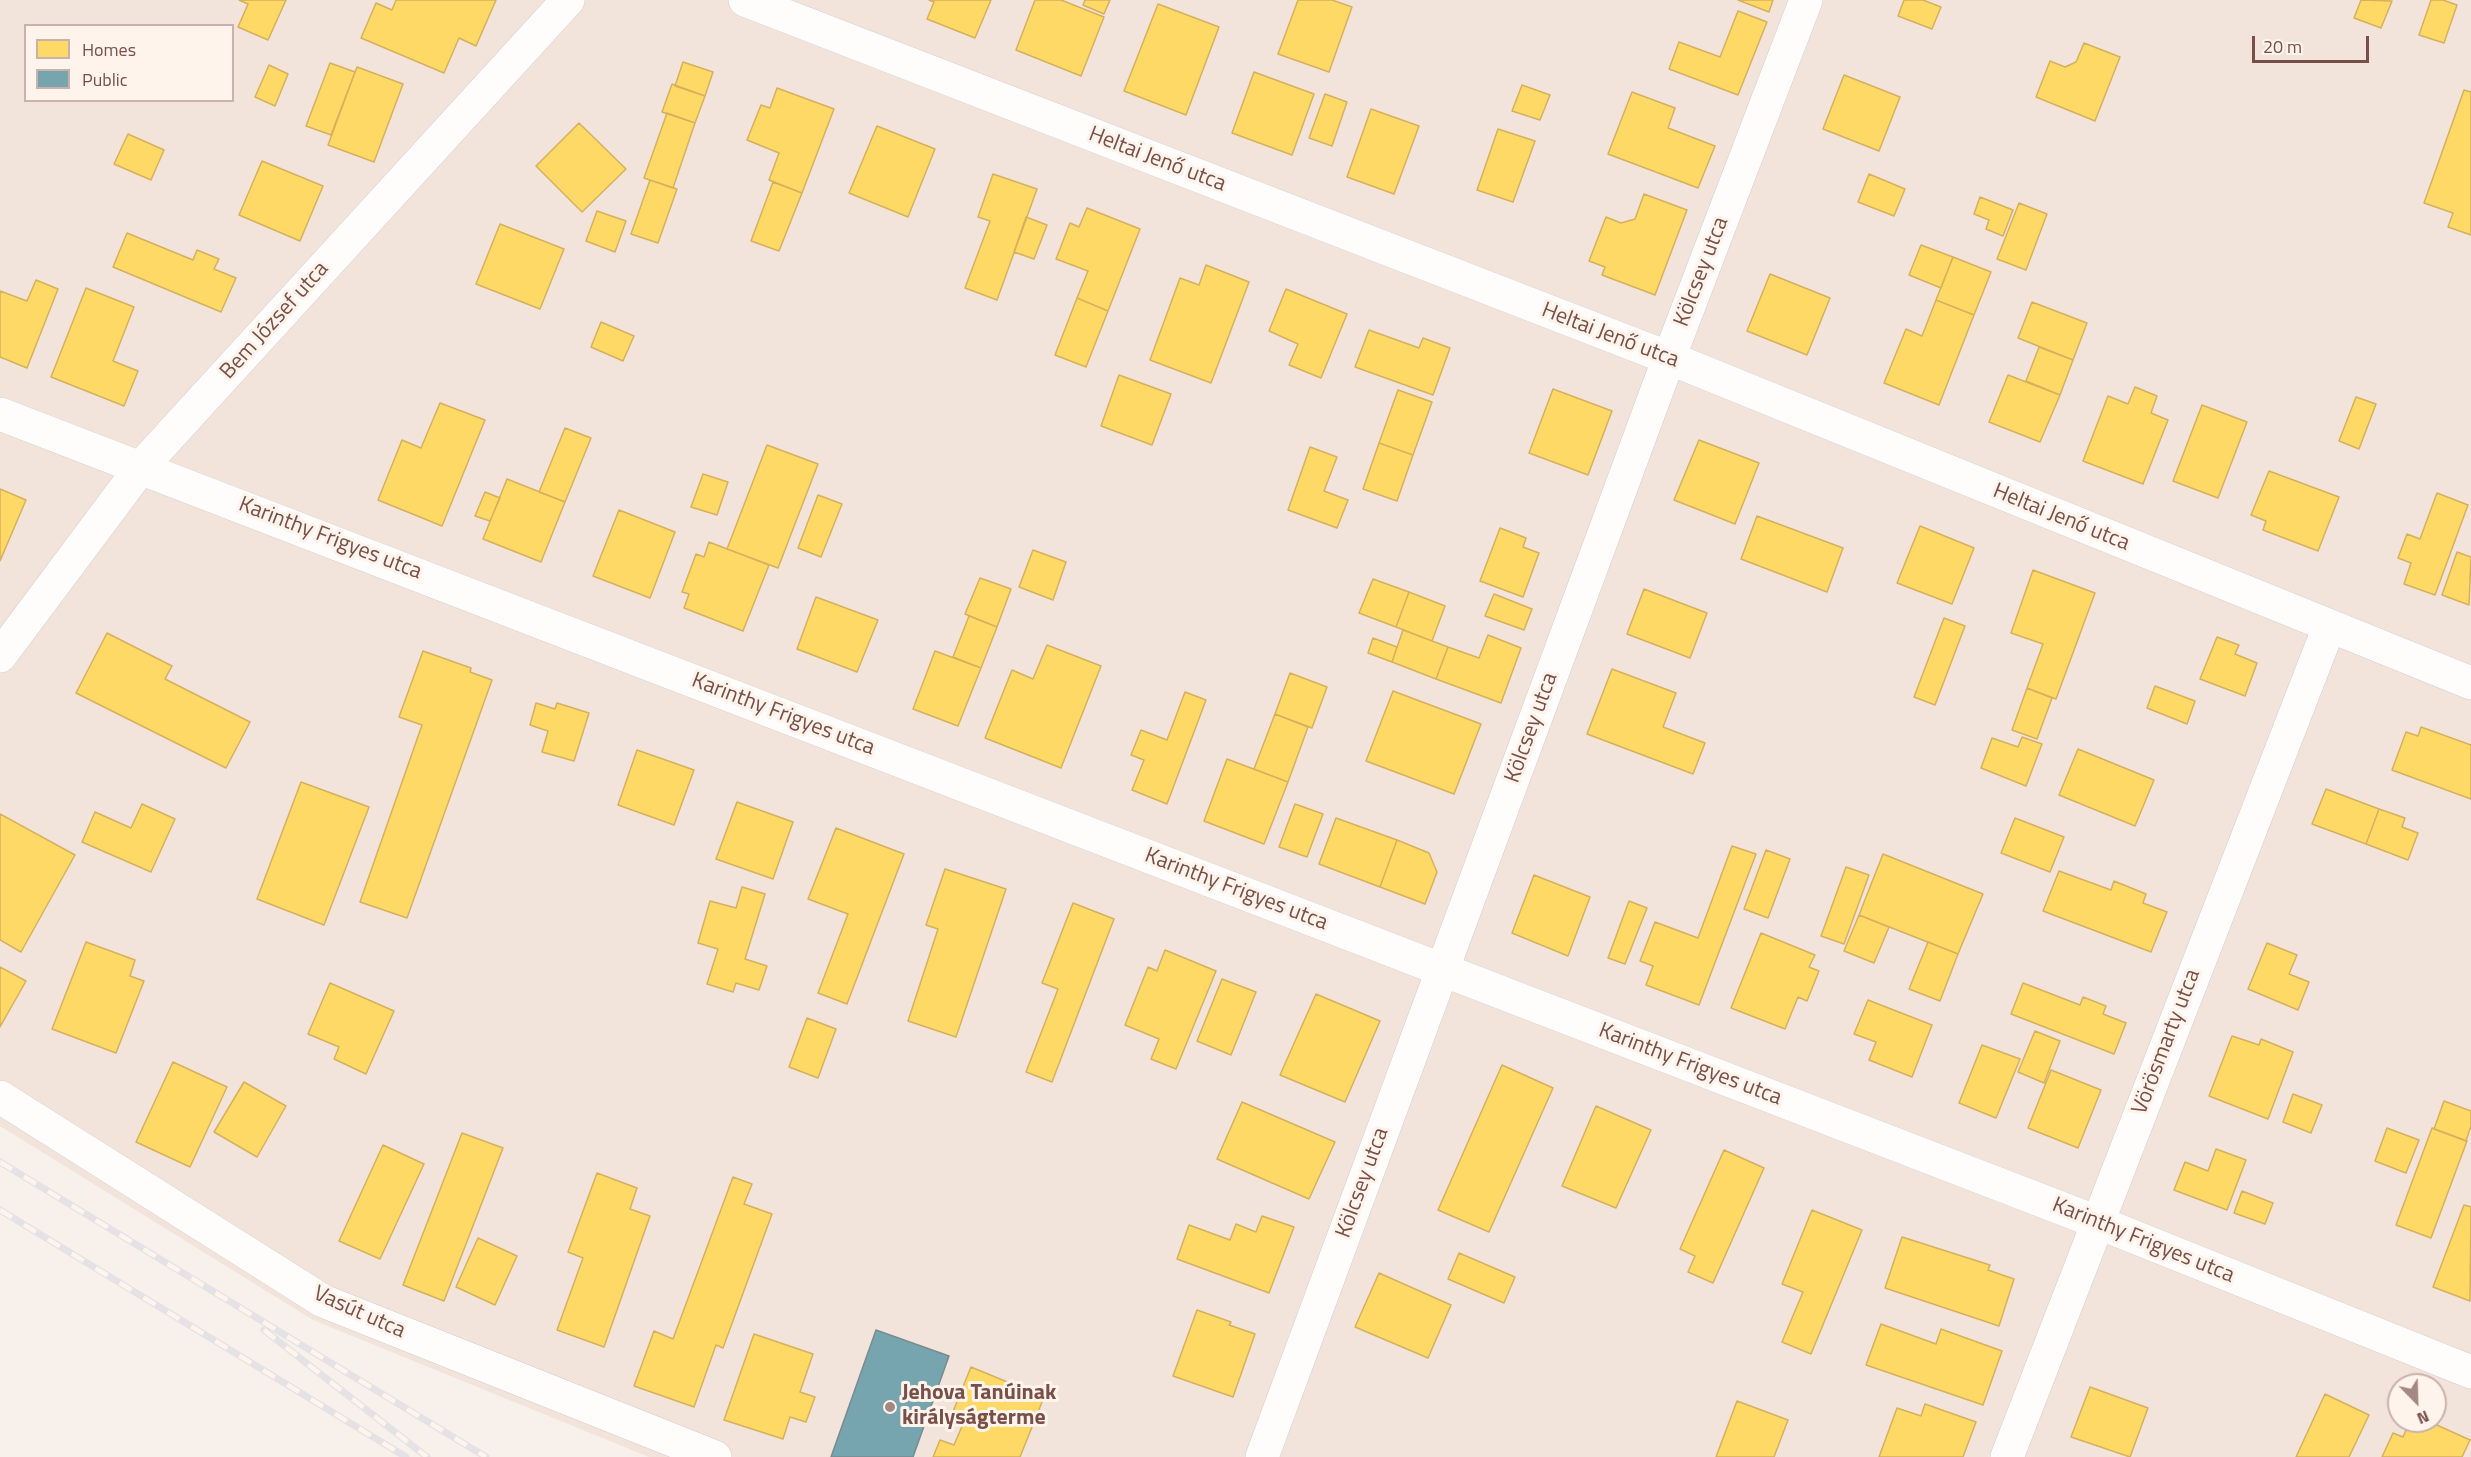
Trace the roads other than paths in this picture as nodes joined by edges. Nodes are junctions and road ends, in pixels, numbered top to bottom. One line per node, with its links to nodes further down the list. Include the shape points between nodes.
1 (568, 0): 6 (street, Bem József utca)
2 (745, 0): 4 (street, Heltai Jenő utca)
3 (1806, 0): 4 (street, Kölcsey utca)
4 (1669, 358): 7 (street, Heltai Jenő utca); 10 (street, Kölcsey utca)
5 (0, 414): 6 (street, Karinthy Frigyes utca)
6 (142, 466): 8 (street, Bem József utca); 10 (street, Karinthy Frigyes utca)
7 (2329, 627): 9 (street, Heltai Jenő utca); 12 (street, Vörösmarty utca)
8 (0, 657)
9 (2471, 683)
10 (1442, 970): 12 (street, Karinthy Frigyes utca); 15 (street, Kölcsey utca)
11 (0, 1097): 14 (street, Vasút utca, via 323,1301)
12 (2097, 1222): 13 (street, Karinthy Frigyes utca); 16 (street, Vörösmarty utca)
13 (2471, 1372)
14 (715, 1457)
15 (1262, 1457)
16 (2007, 1457)

